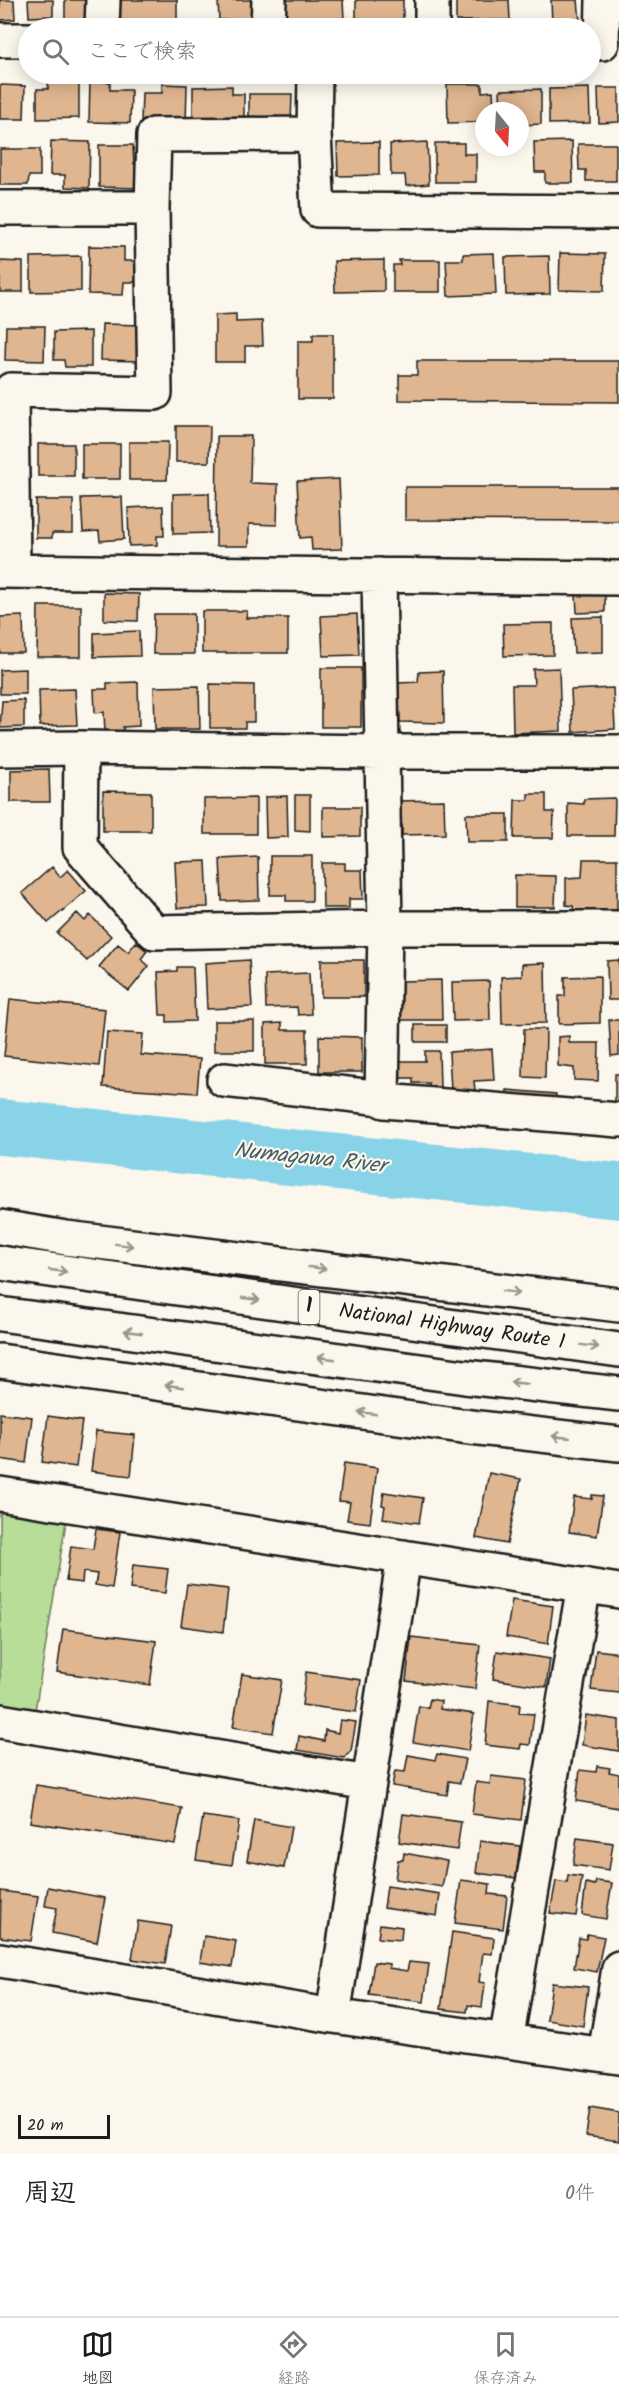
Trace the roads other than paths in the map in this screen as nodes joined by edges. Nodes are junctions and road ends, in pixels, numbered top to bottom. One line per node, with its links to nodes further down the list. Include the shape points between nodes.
1 (103, 0): 5 (main road)
2 (269, 0): 6 (main road)
3 (432, 0): 7 (main road)
4 (603, 0): 10 (main road)
5 (102, 18)
6 (268, 18)
7 (432, 18)
8 (0, 40): 9 (main road)
9 (18, 40)
10 (604, 44)
11 (315, 84): 12 (main road)
12 (314, 134): 14 (main road, via 154,135); 15 (main road, via 318,210)
13 (0, 208): 14 (main road)
14 (152, 208): 16 (main road, via 154,393 11,390)
15 (619, 212)
16 (7, 571): 17 (main road)
17 (379, 575): 18 (main road); 21 (main road)
18 (619, 578)
19 (81, 747): 20 (main road); 21 (main road); 23 (main road, via 80,847 154,932)
20 (0, 749)
21 (381, 752): 22 (main road); 23 (main road)
22 (619, 752)
23 (385, 928): 24 (main road); 26 (main road)
24 (619, 928)
25 (224, 1080): 26 (main road)
26 (382, 1098): 27 (main road)
27 (619, 1120)
28 (0, 1227): 30 (main road, one-way to 30)
29 (0, 1263): 32 (main road, National Highway Route 1 / 1, one-way to 32)
30 (619, 1305)
31 (0, 1314): 34 (main road, 1, one-way to 31)
32 (619, 1350)
33 (0, 1361): 35 (main road, one-way to 33, via 462,1426)
34 (619, 1394)
35 (619, 1444)
36 (0, 1494): 37 (main road)
37 (404, 1557): 38 (main road); 41 (main road)
38 (584, 1585): 39 (main road); 45 (main road)
39 (619, 1590)
40 (0, 1721): 41 (main road)
41 (368, 1783): 44 (main road)
42 (0, 1960): 44 (main road)
43 (619, 1968): 46 (main road)
44 (333, 2016): 45 (main road)
45 (506, 2042): 46 (main road)
46 (612, 2056)

